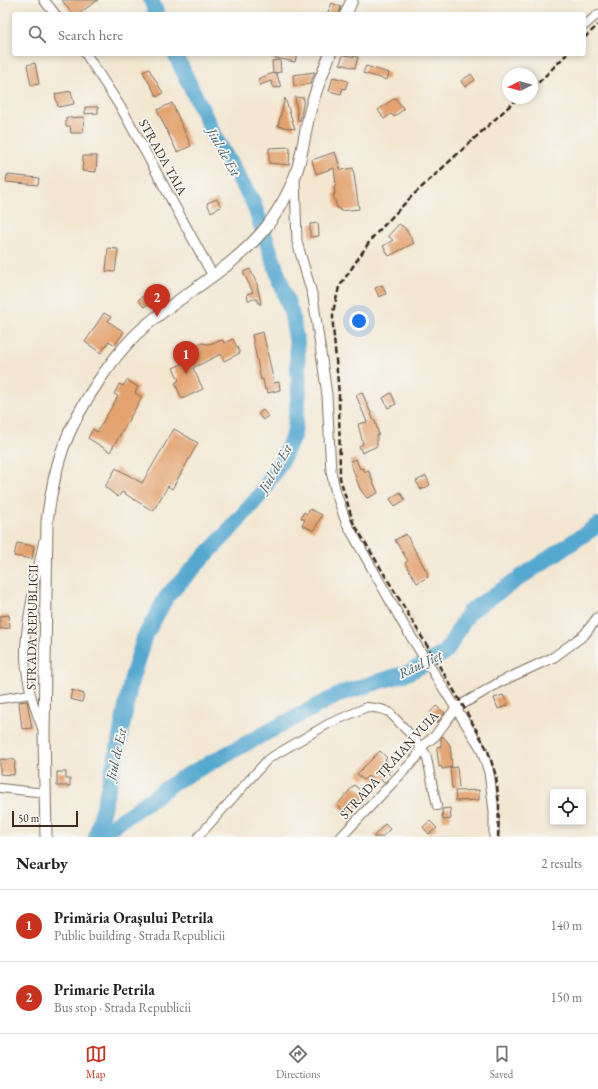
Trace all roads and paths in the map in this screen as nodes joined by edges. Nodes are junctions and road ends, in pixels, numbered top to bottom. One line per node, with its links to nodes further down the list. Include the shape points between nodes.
1 (44, 0): 3 (street)
2 (352, 0): 4 (main road)
3 (53, 12)
4 (347, 12)
5 (598, 14): 6 (street)
6 (586, 24)
7 (87, 56): 10 (street, STRADA TAIA, via 123,111)
8 (329, 56): 9 (main road, STRADA REPUBLICII, via 310,111 301,158)
9 (294, 178): 10 (main road, STRADA REPUBLICII, via 268,224 257,238); 15 (street, via 297,242 313,297 327,395 331,471 336,493 346,522 405,627)
10 (213, 276): 11 (main road, STRADA REPUBLICII, via 140,330 98,383 64,447 50,499)
11 (47, 522): 13 (street, STRADA REPUBLICII, via 25,642); 16 (main road, STRADA REPUBLICII)
12 (598, 617): 15 (street, STRADA TRAIAN VUIA, via 584,635 554,657 474,696)
13 (30, 694): 14 (street); 16 (street, STRADA REPUBLICII)
14 (0, 699)
15 (456, 708): 17 (street, STRADA TRAIAN VUIA, via 435,736); 24 (street, via 481,748 489,772)
16 (44, 733): 19 (main road, STRADA REPUBLICII)
17 (421, 747): 20 (street, via 430,768); 22 (street, via 389,712 375,707 354,711 301,738 263,762); 23 (street, STRADA TRAIAN VUIA, via 418,757)
18 (0, 788): 19 (street)
19 (45, 793): 21 (main road, STRADA REPUBLICII)
20 (437, 806)
21 (46, 837)
22 (198, 837)
23 (341, 837)
24 (494, 837)

